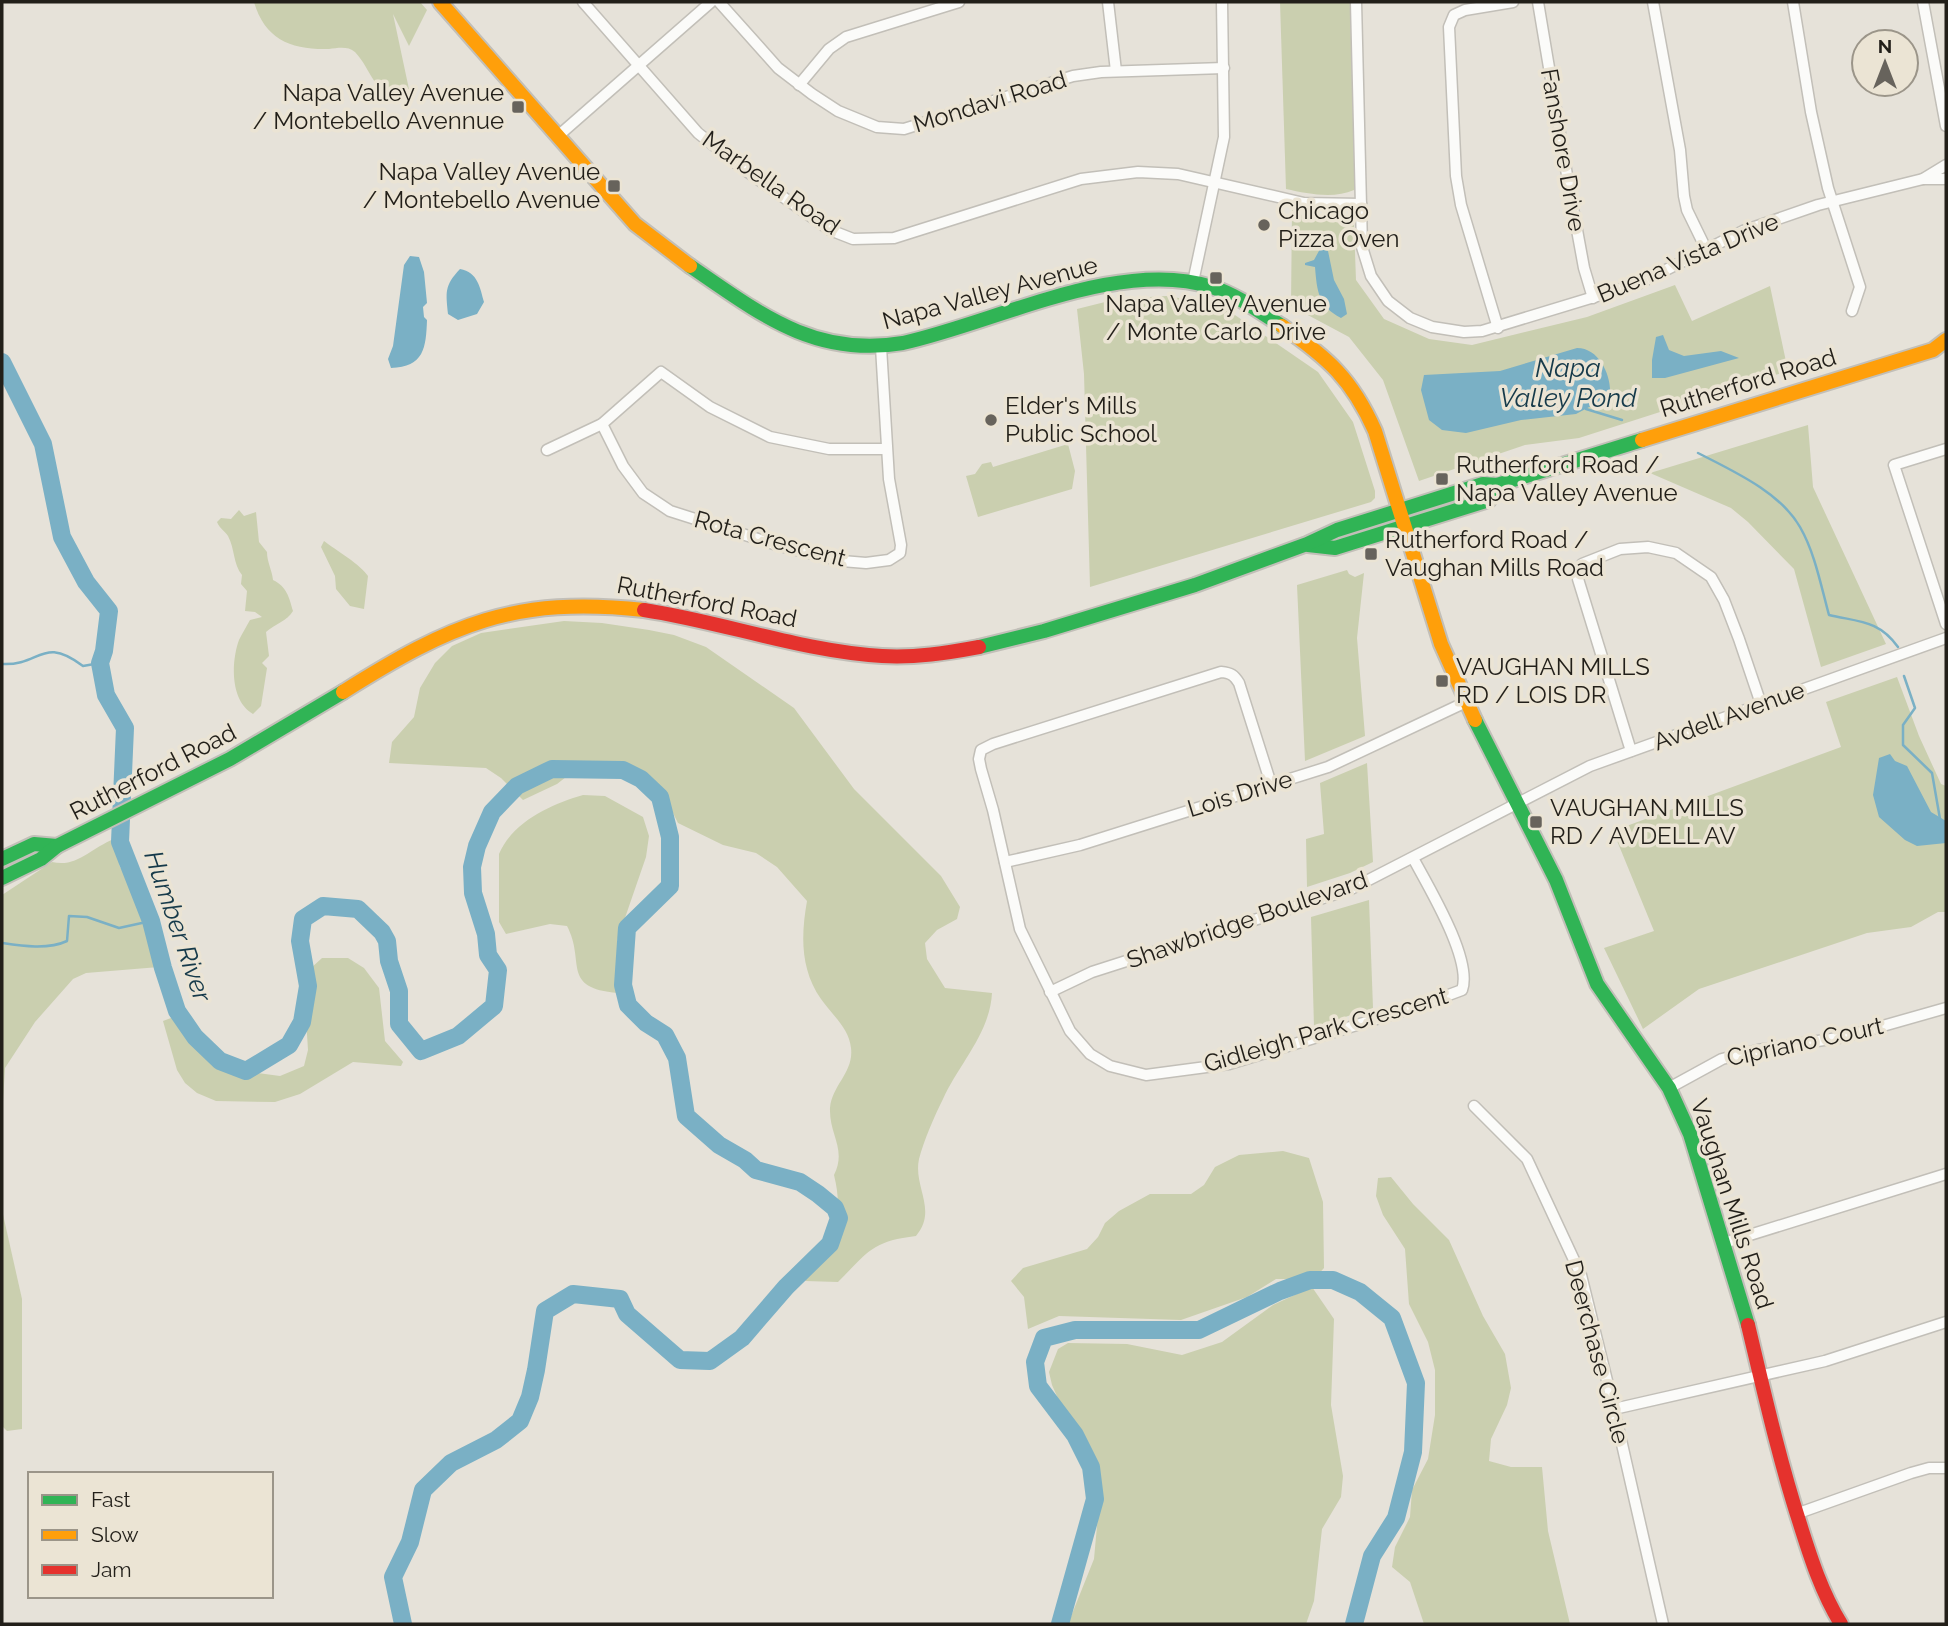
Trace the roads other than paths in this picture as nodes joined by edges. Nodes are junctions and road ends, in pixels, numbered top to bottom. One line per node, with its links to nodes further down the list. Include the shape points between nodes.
1 (440, 2): 19 (street, Napa Valley Avenue)
2 (583, 2): 14 (street, Marbella Road)
3 (711, 2): 14 (street)
4 (719, 2): 17 (street, Mondavi Road)
5 (959, 2): 17 (street, via 846,37 829,49)
6 (1108, 2): 16 (street)
7 (1222, 2): 15 (street)
8 (1356, 2): 25 (street, Buena Vista Drive)
9 (1514, 2): 30 (street, via 1465,10 1454,15 1449,27 1456,176)
10 (1538, 2): 28 (street, Fanshore Drive, via 1572,206)
11 (1653, 2): 26 (street, via 1684,196)
12 (1793, 2): 24 (street)
13 (1923, 2): 18 (street)
14 (638, 65): 19 (street); 23 (street, Marbella Road, via 698,133 830,230 853,239 894,238 1082,179 1138,172 1178,174)
15 (1224, 68): 16 (street, Mondavi Road); 23 (street, via 1224,137)
16 (1116, 71): 17 (street, Mondavi Road, via 1073,76 904,129 877,127 851,117)
17 (799, 85)
18 (1946, 126)
19 (558, 136): 32 (street, Napa Valley Avenue, via 643,232 761,315 819,341)
20 (1946, 167): 21 (street, Buena Vista Drive)
21 (1923, 179): 22 (street, Buena Vista Drive); 24 (street, Buena Vista Drive)
22 (1946, 179)
23 (1215, 183): 25 (street, Marbella Road, via 1304,203); 27 (street)
24 (1832, 202): 26 (street, Buena Vista Drive, via 1743,231); 29 (street, via 1860,287)
25 (1361, 204): 30 (street, Buena Vista Drive, via 1362,247 1371,276 1388,301 1432,327 1464,332)
26 (1706, 249): 28 (street, Buena Vista Drive, via 1640,283)
27 (1193, 282): 32 (street, Napa Valley Avenue, via 1114,282 936,335); 39 (street, Napa Valley Avenue, via 1251,306 1335,365 1365,406)
28 (1593, 298): 30 (street, Buena Vista Drive)
29 (1852, 311)
30 (1498, 328)
31 (1946, 340): 33 (street, Rutherford Road)
32 (881, 346): 35 (street, Rota Crescent)
33 (1940, 352): 38 (street, Rutherford Road)
34 (603, 424): 35 (street, via 661,372 710,407 770,438 829,449); 35 (street, Rota Crescent, via 643,494 670,512 842,561 890,560 900,553); 37 (street)
35 (887, 449)
36 (1946, 449): 42 (street, via 1894,465)
37 (547, 450)
38 (1497, 485): 39 (street, Rutherford Road, via 1483,484); 40 (street, Rutherford Road, via 1489,500)
39 (1400, 510): 40 (street, Vaughan Mills Road); 41 (street, Rutherford Road, via 1332,531)
40 (1405, 527): 41 (street, Rutherford Road, via 1335,548); 44 (street, Vaughan Mills Road, via 1441,644)
41 (1307, 545): 49 (street, Rutherford Road, via 1172,593 1000,643 945,654 855,653 627,607 559,605 504,613 415,646 334,700 226,762)
42 (1946, 624)
43 (1946, 638): 45 (street, Avdell Avenue)
44 (1466, 702): 47 (street, Lois Drive, via 1328,766); 48 (street, Vaughan Mills Road)
45 (1761, 704): 46 (street, Avdell Avenue); 46 (street, via 1724,600 1711,577 1676,553 1648,547 1620,549 1582,564 1578,579)
46 (1631, 751): 48 (street, Avdell Avenue, via 1590,766)
47 (1270, 784): 52 (street, Lois Drive, via 1080,845); 52 (street, Gidleigh Park Crescent, via 1239,683 1235,676 1222,672 981,750 981,769)
48 (1517, 804): 50 (street, Shawbridge Boulevard); 56 (street, Vaughan Mills Road, via 1556,880 1597,984)
49 (57, 846): 51 (street, Rutherford Road, via 34,844); 53 (street, Rutherford Road)
50 (1413, 858): 54 (street, Shawbridge Boulevard, via 1351,889 1092,972); 54 (street, Gidleigh Park Crescent, via 1456,948 1464,978 1461,990 1455,993 1229,1064 1146,1075 1117,1069 1090,1054 1070,1031)
51 (2, 859)
52 (1005, 862): 54 (street, Gidleigh Park Crescent, via 1020,929)
53 (2, 878)
54 (1050, 992)
55 (1946, 1008): 56 (street, Cipriano Court, via 1844,1037 1722,1059)
56 (1669, 1088): 59 (street, Vaughan Mills Road, via 1690,1134)
57 (1474, 1106): 62 (street, Deerchase Circle, via 1527,1159 1538,1179 1581,1275)
58 (1946, 1174): 59 (street)
59 (1724, 1243): 61 (street, Vaughan Mills Road)
60 (1946, 1322): 61 (street, via 1825,1361)
61 (1760, 1376): 62 (street); 64 (street, Vaughan Mills Road)
62 (1614, 1409): 65 (street, Deerchase Circle)
63 (1946, 1468): 64 (street, via 1910,1473)
64 (1796, 1514): 66 (street, Vaughan Mills Road, via 1819,1583)
65 (1663, 1624)
66 (1841, 1624)

